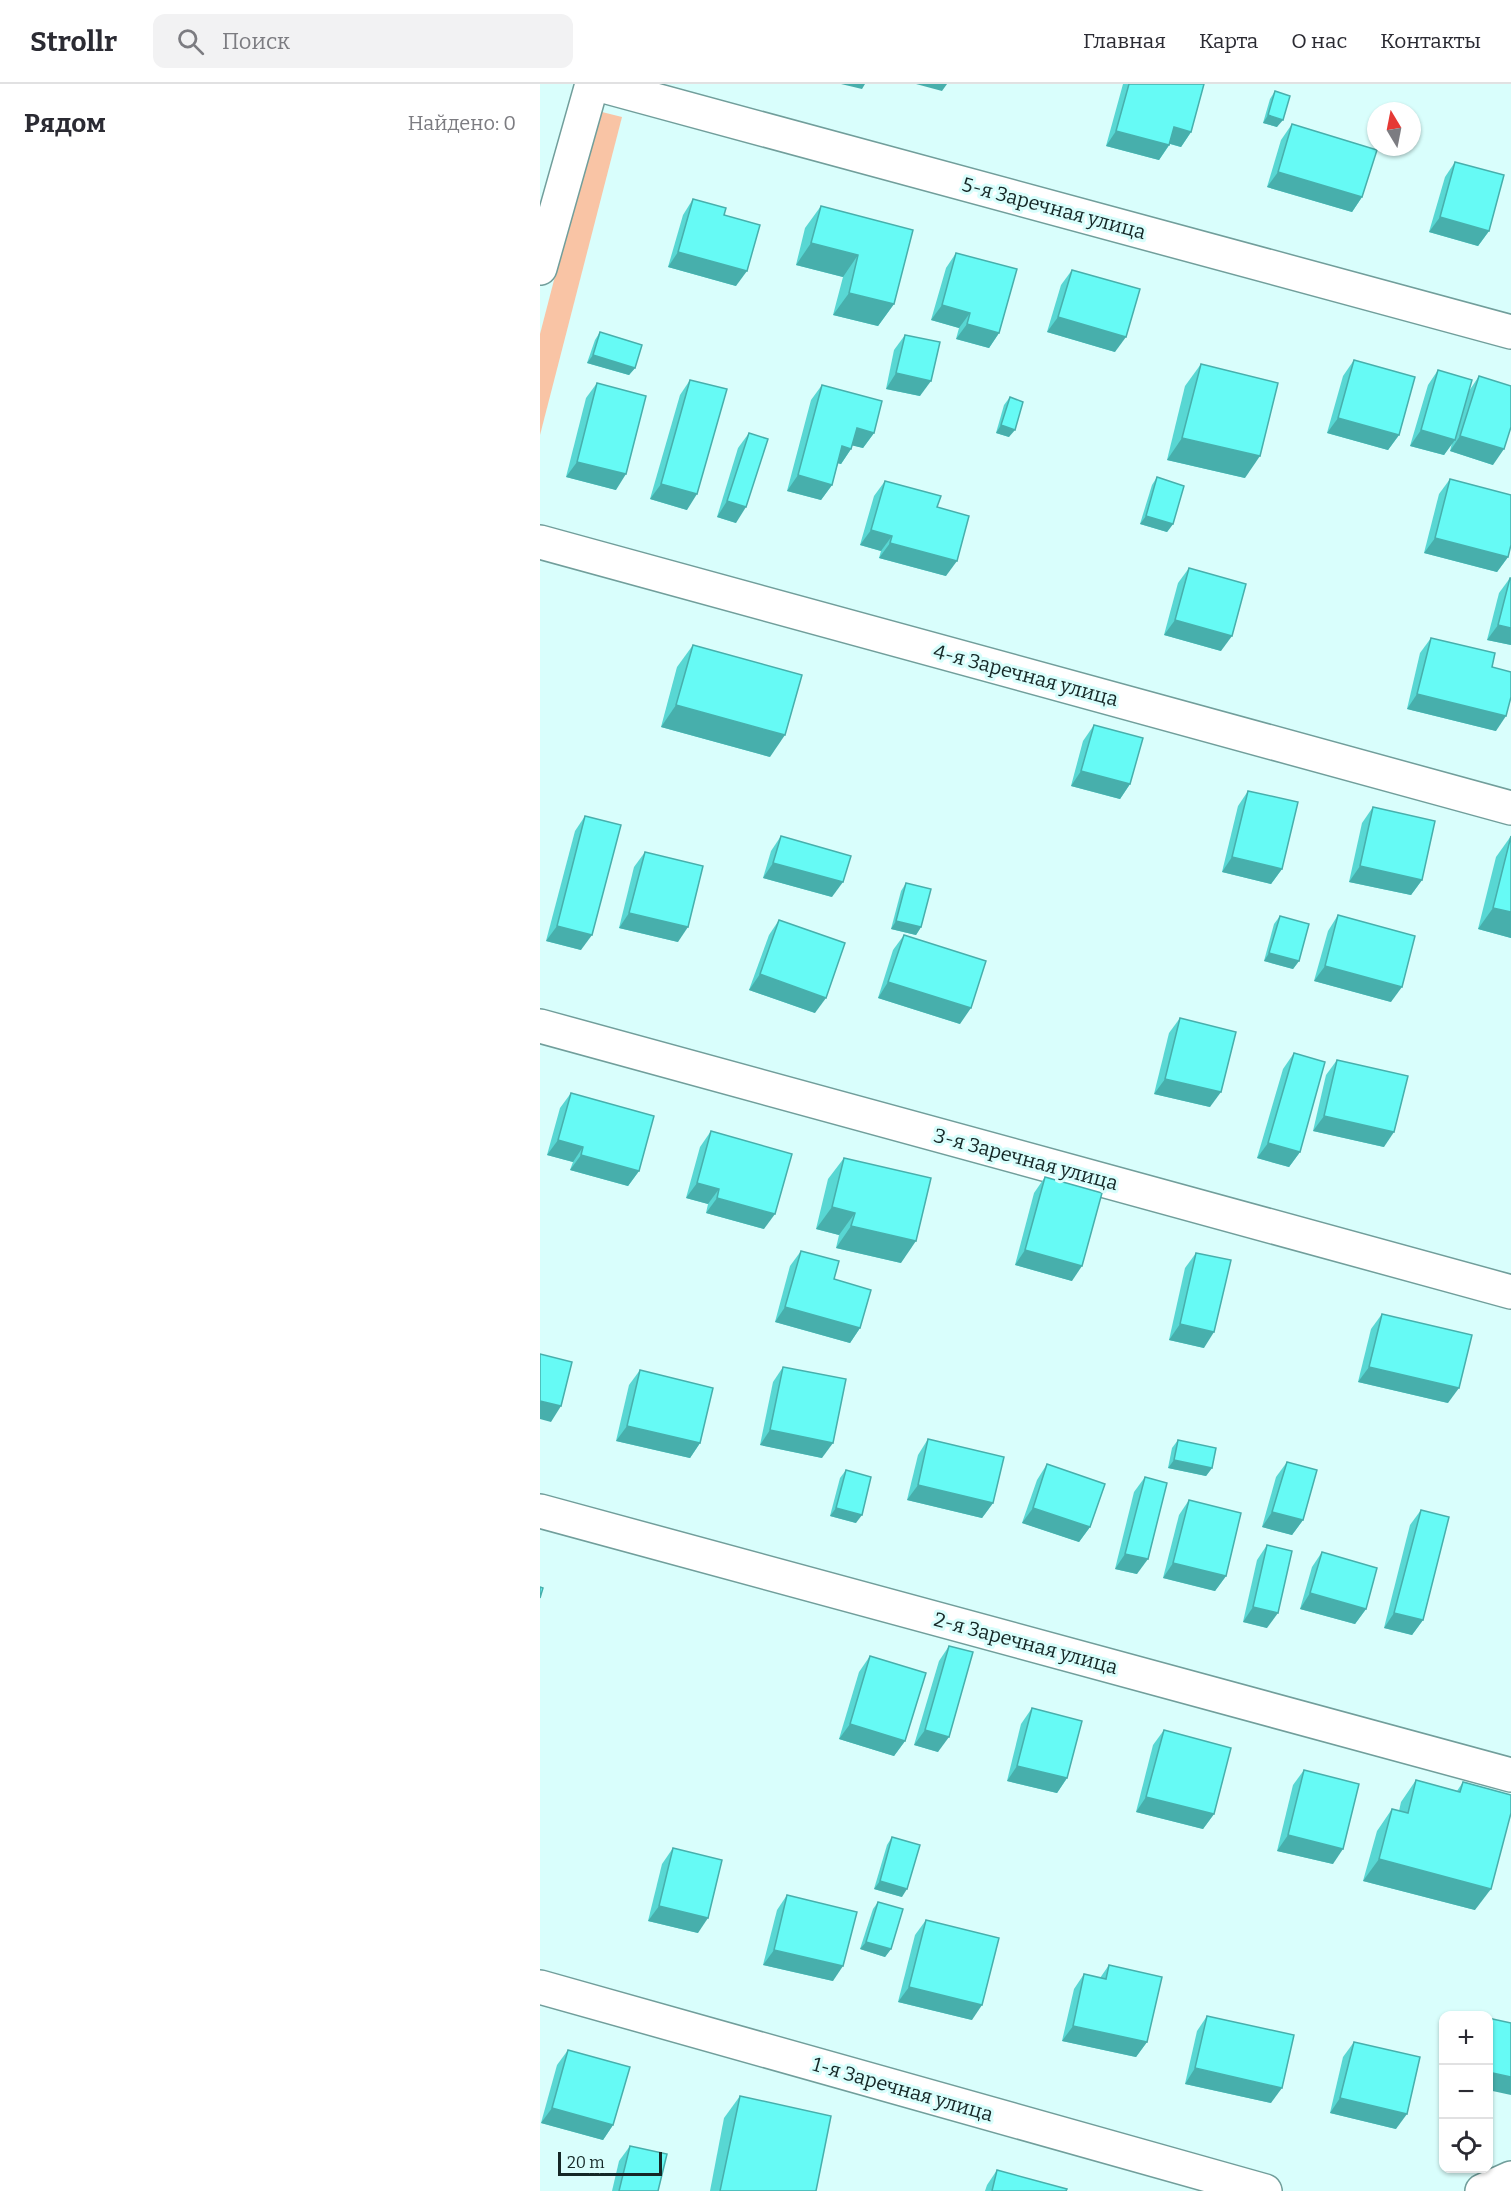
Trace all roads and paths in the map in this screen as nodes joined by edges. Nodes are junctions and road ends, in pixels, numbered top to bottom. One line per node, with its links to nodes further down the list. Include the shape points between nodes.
1 (592, 84): 3 (street)
2 (596, 84): 4 (street, 5-я Заречная улица)
3 (540, 268)
4 (1511, 332)
5 (540, 542): 6 (street, 4-я Заречная улица)
6 (1511, 808)
7 (540, 1026): 8 (street, 3-я Заречная улица)
8 (1511, 1292)
9 (540, 1511): 10 (street, 2-я Заречная улица)
10 (1511, 1775)
11 (540, 1987): 13 (street, 1-я Заречная улица)
12 (1511, 2178): 14 (street)
13 (1265, 2191)
14 (1482, 2191)

